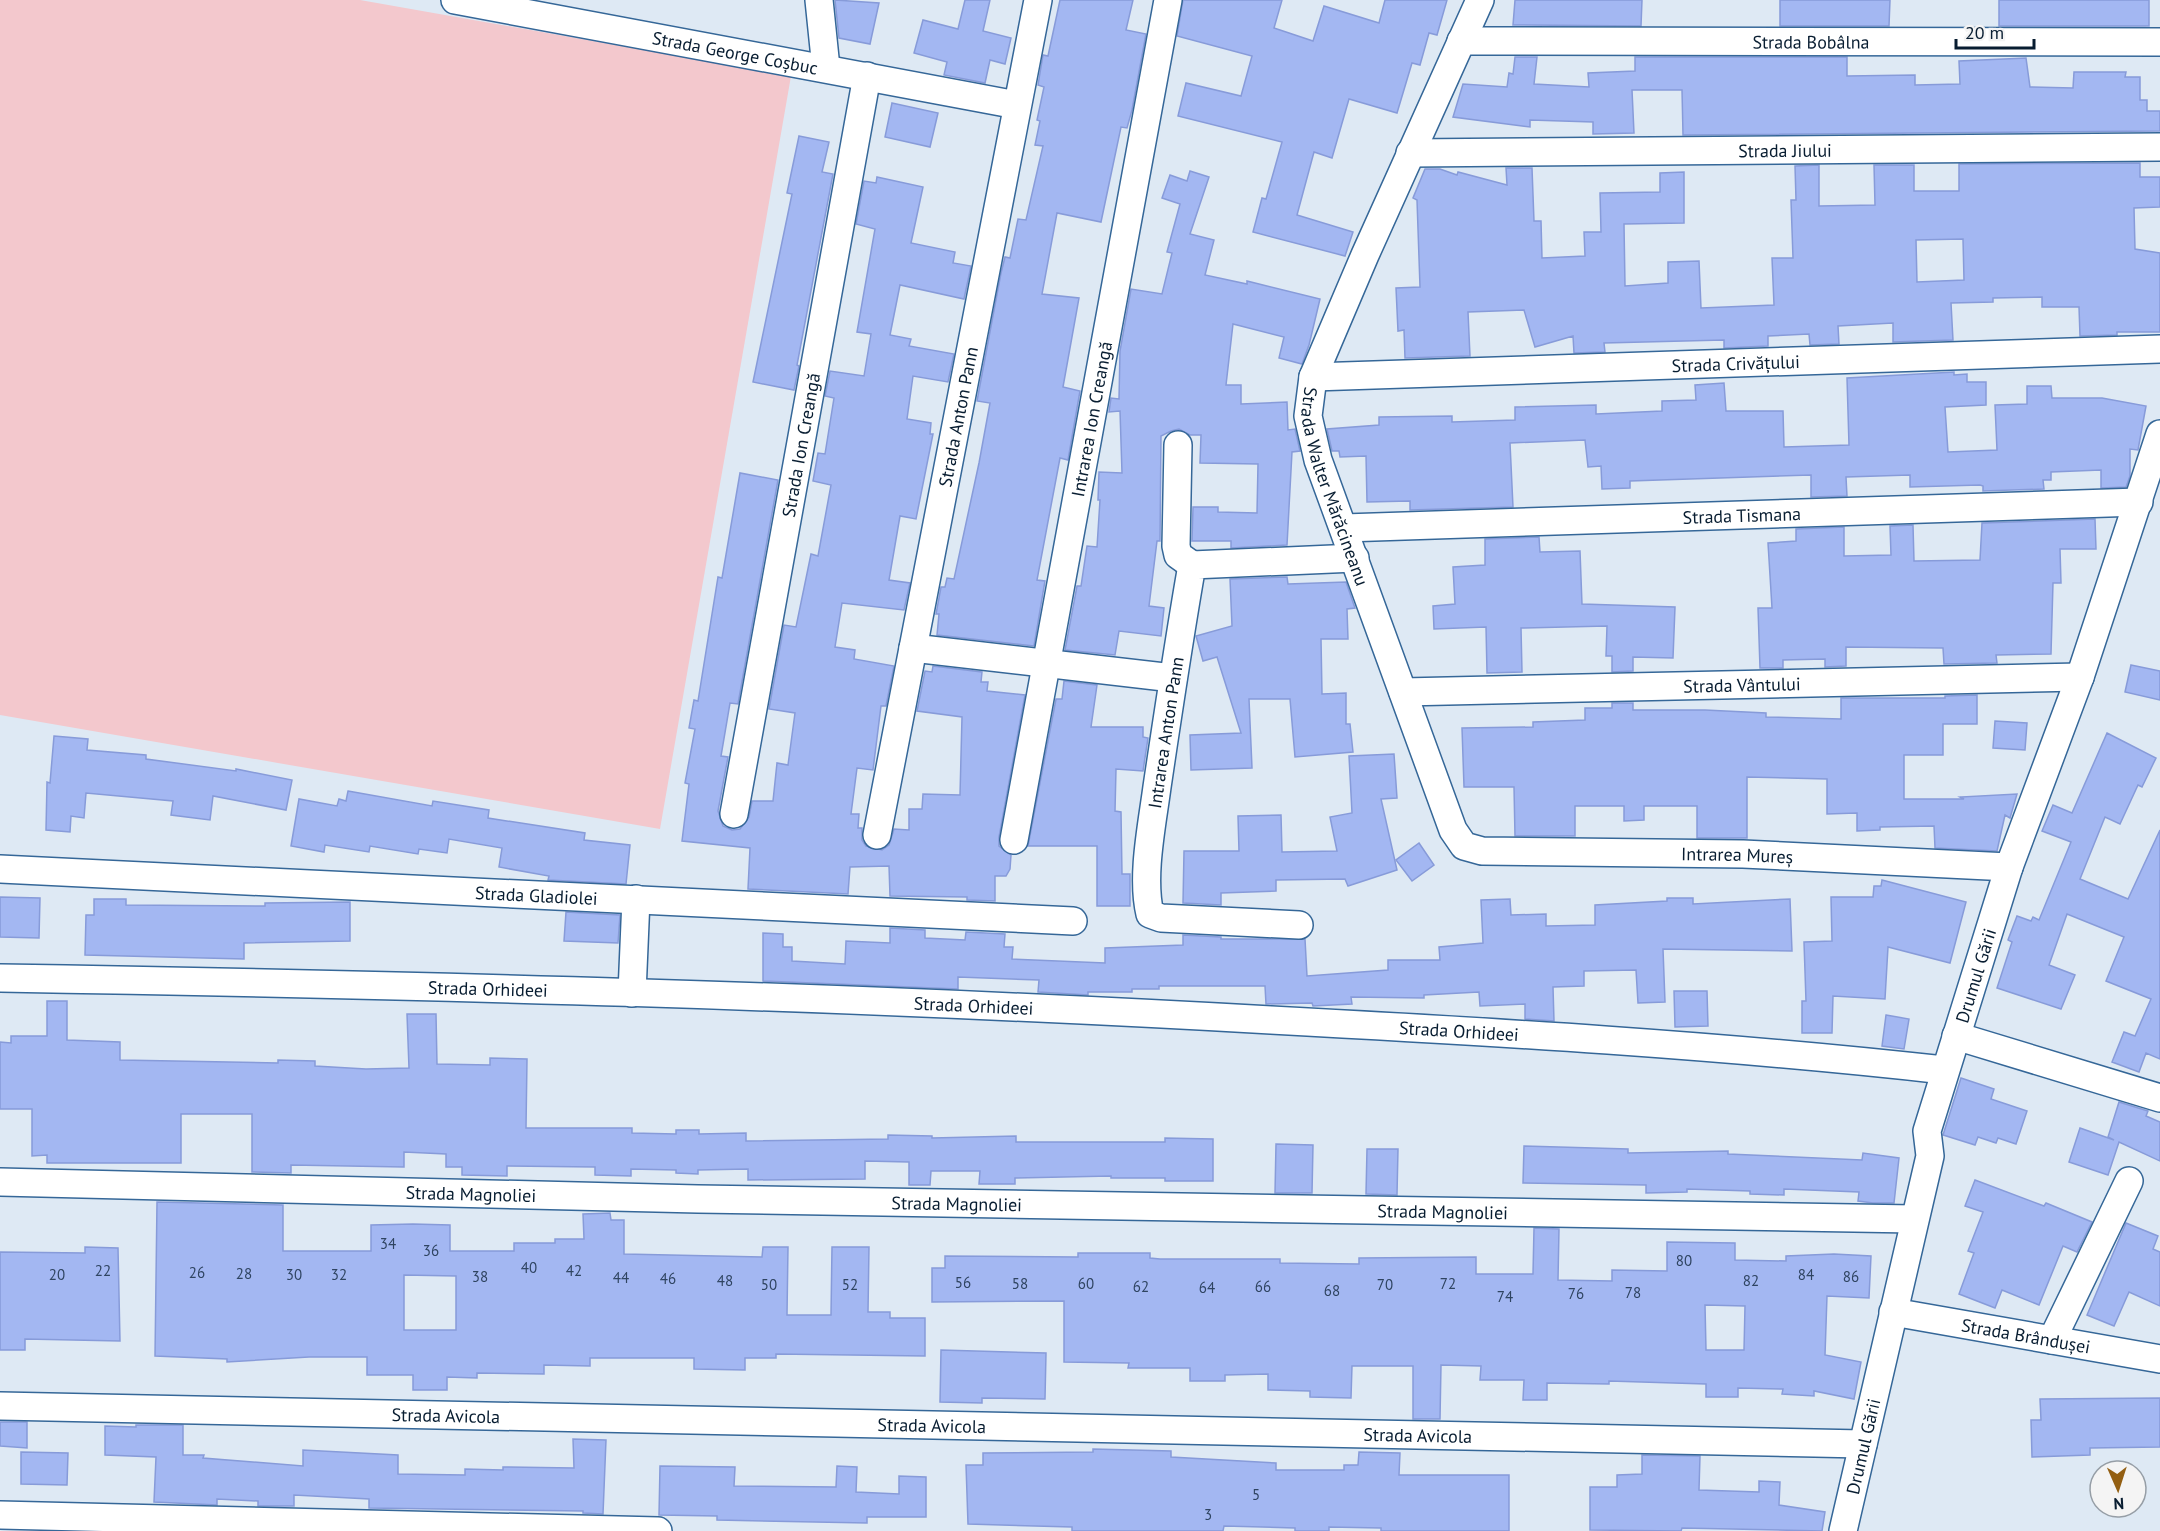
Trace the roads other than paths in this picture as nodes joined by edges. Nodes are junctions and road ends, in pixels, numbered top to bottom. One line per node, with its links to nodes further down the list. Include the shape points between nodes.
1 (455, 0): 6 (street, Strada George Coșbuc)
2 (819, 0): 9 (street)
3 (1038, 0): 11 (street, Strada Anton Pann)
4 (1168, 0): 23 (street, Intrarea Ion Creangă)
5 (1480, 0): 7 (street, Strada Walter Mărăcineanu)
6 (526, 6): 9 (street, Strada George Coșbuc)
7 (1461, 41): 8 (street, Strada Bobâlna); 13 (street, Strada Walter Mărăcineanu)
8 (2160, 42)
9 (826, 68): 10 (street, Strada George Coșbuc)
10 (867, 76): 11 (street, Strada George Coșbuc); 27 (street, Strada Ion Creangă)
11 (1017, 105): 22 (street, Strada Anton Pann)
12 (2160, 147): 13 (street, Strada Jiului)
13 (1410, 153): 15 (street, Strada Walter Mărăcineanu)
14 (2160, 349): 15 (street, Strada Crivățului)
15 (1313, 377): 19 (street, Strada Walter Mărăcineanu, via 1308,405 1310,430)
16 (2160, 434): 18 (street, Drumul Gării)
17 (1178, 445): 21 (street, via 1176,546 1178,555)
18 (2139, 502): 19 (street, Strada Tismana); 24 (street, Drumul Gării)
19 (1344, 528): 20 (street, Strada Walter Mărăcineanu)
20 (1355, 558): 21 (street); 26 (street, Strada Walter Mărăcineanu)
21 (1192, 565): 25 (street, Intrarea Anton Pann)
22 (913, 648): 23 (street); 28 (street, Strada Anton Pann)
23 (1046, 663): 25 (street); 29 (street, Intrarea Ion Creangă)
24 (2080, 677): 26 (street, Strada Vântului); 31 (street, Drumul Gării)
25 (1173, 678): 35 (street, Intrarea Anton Pann, via 1152,828 1146,898 1150,914 1161,918)
26 (1403, 692): 30 (street, Strada Walter Mărăcineanu, via 1453,830)
27 (734, 814)
28 (877, 835)
29 (1014, 840)
30 (1464, 846): 31 (street, Intrarea Mureș, via 1482,851 1743,855)
31 (2009, 867): 38 (street, Drumul Gării)
32 (0, 869): 33 (street, Strada Gladiolei)
33 (636, 899): 34 (street, Strada Gladiolei); 37 (street)
34 (1073, 921)
35 (1299, 925)
36 (0, 978): 37 (street, Strada Orhideei)
37 (632, 993): 39 (street, Strada Orhideei, via 1134,1012 1528,1034 1797,1053)
38 (1956, 1036): 39 (street, Drumul Gării); 40 (street)
39 (1944, 1070): 43 (street, Drumul Gării, via 1926,1131 1930,1156)
40 (2160, 1098)
41 (2128, 1180): 45 (street)
42 (0, 1182): 43 (street, Strada Magnoliei, via 698,1199)
43 (1914, 1220): 44 (street, Drumul Gării)
44 (1893, 1312): 45 (street, Strada Brândușei); 48 (street, Drumul Gării)
45 (2052, 1340): 46 (street, Strada Brândușei)
46 (2160, 1359)
47 (0, 1407): 48 (street, Strada Avicola)
48 (1863, 1444): 51 (street, Drumul Gării)
49 (0, 1515): 50 (street)
50 (658, 1531)
51 (1843, 1531)

